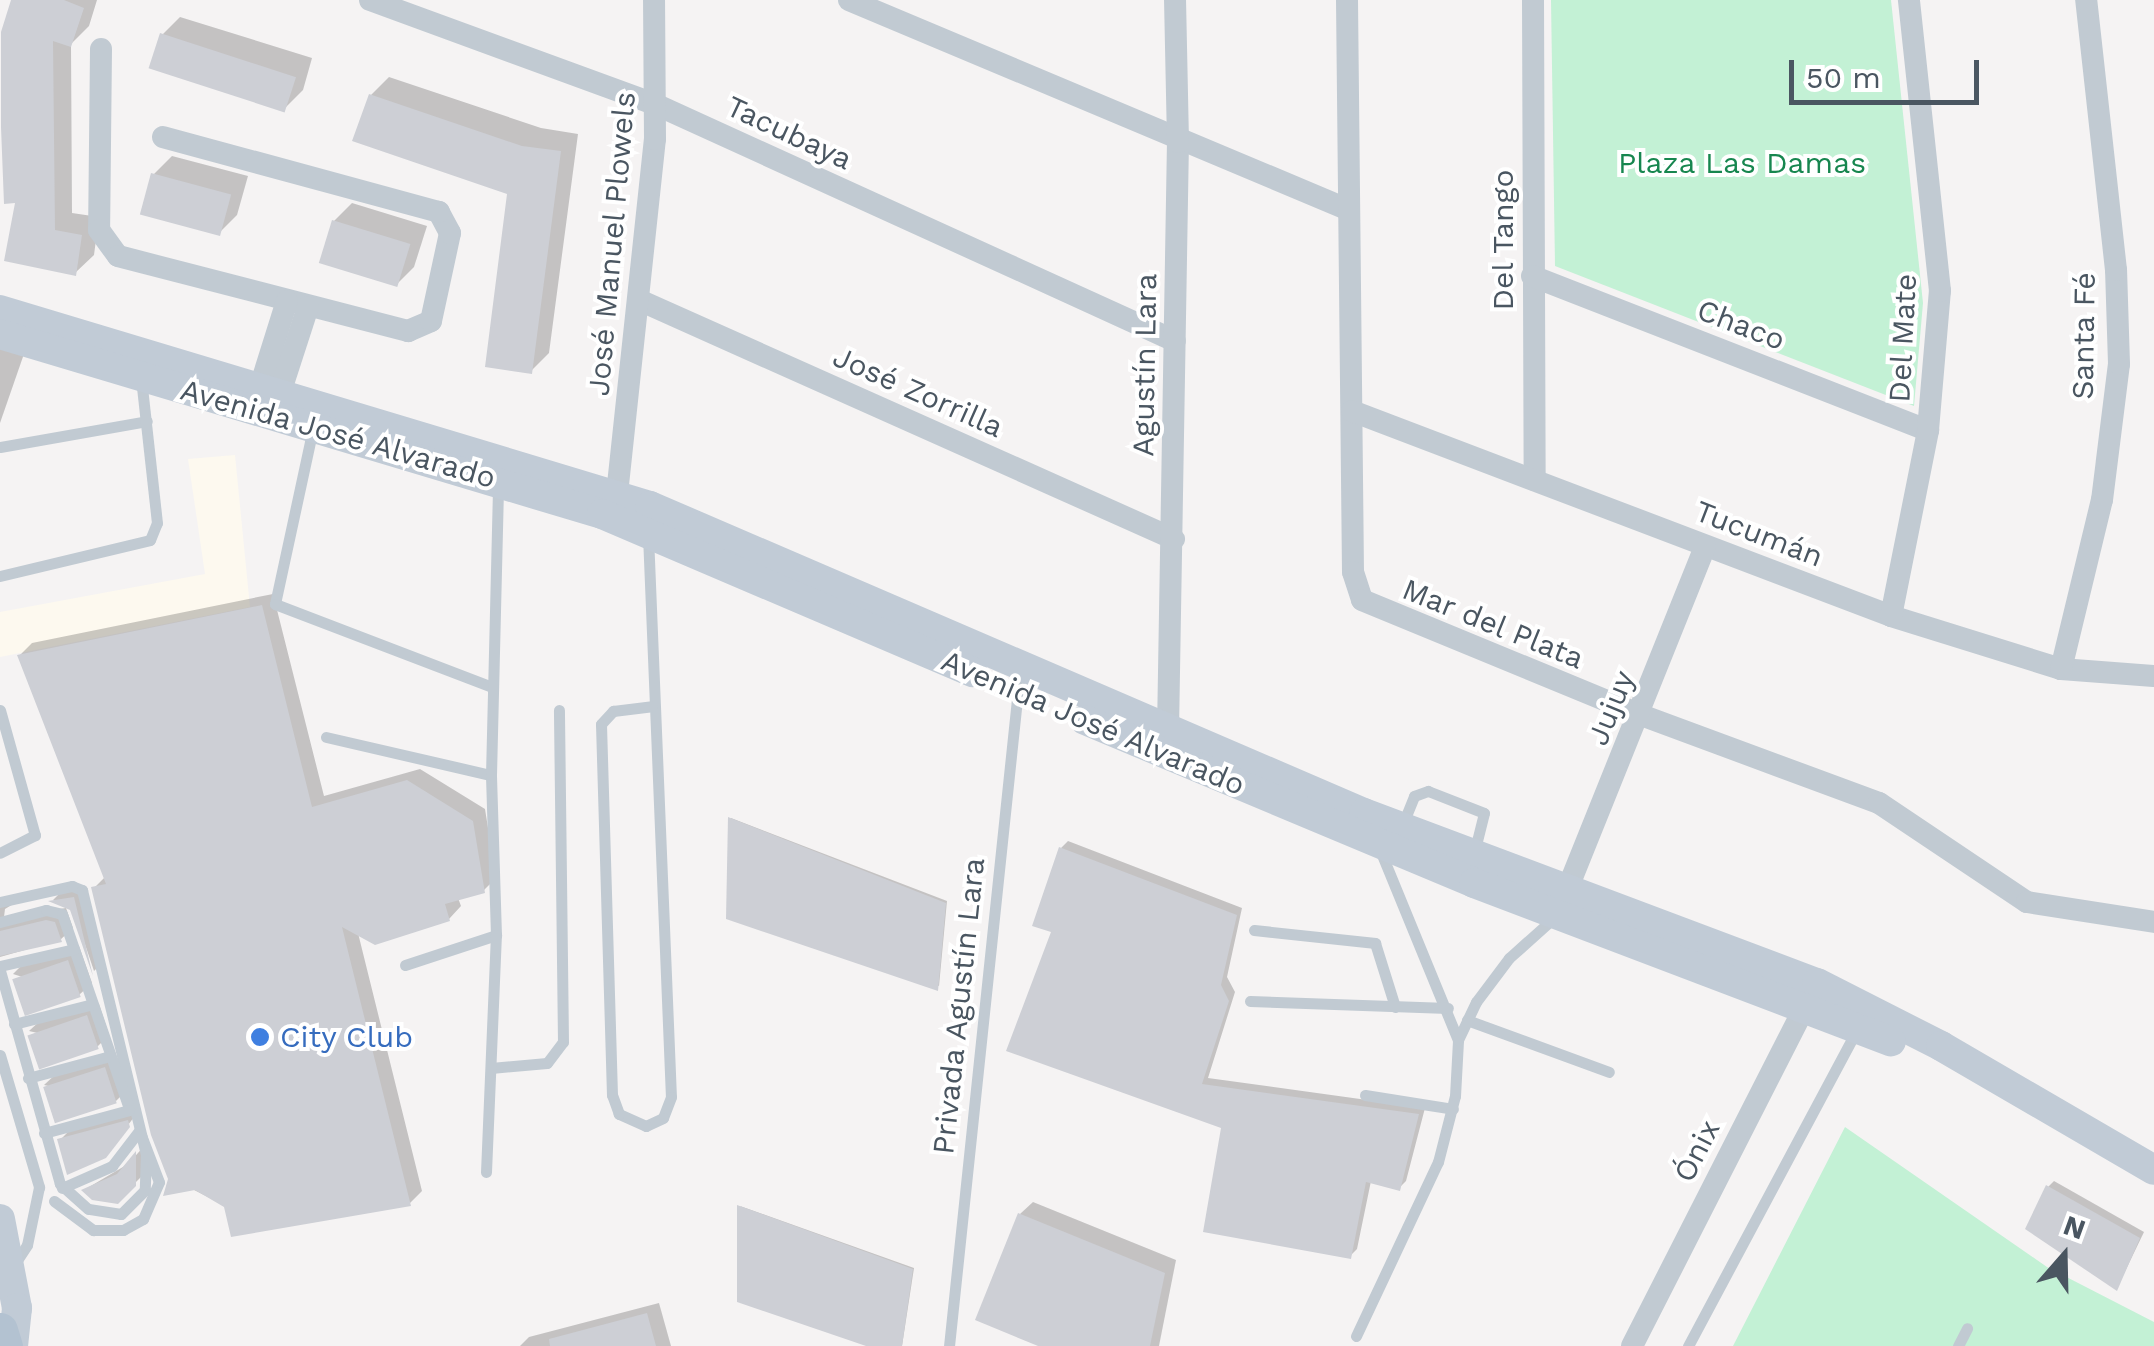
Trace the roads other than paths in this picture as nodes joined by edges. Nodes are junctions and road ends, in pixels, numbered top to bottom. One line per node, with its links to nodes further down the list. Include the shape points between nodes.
1 (370, 0): 10 (street, Tacubaya)
2 (654, 0): 10 (street, José Manuel Plowels)
3 (850, 0): 12 (street)
4 (1175, 0): 12 (street, Agustín Lara)
5 (1347, 0): 13 (street, Mar del Plata)
6 (1534, 0): 14 (street, Del Tango)
7 (1909, 0): 25 (street, Del Mate, via 1940,290)
8 (2086, 0): 35 (street, Santa Fé, via 2116,270 2119,364 2102,500)
9 (101, 49): 16 (street, via 98,230 104,244 133,263)
10 (657, 105): 15 (street, José Manuel Plowels); 19 (street, Tacubaya)
11 (163, 136): 16 (street, via 427,206 448,222 438,309 421,329)
12 (1178, 142): 13 (street); 19 (street, Agustín Lara)
13 (1349, 210): 22 (street, Mar del Plata)
14 (1532, 276): 25 (street, Chaco); 28 (street, Del Tango)
15 (638, 300): 29 (street, José Manuel Plowels); 31 (street, José Zorrilla)
16 (298, 304): 21 (street)
17 (0, 310): 20 (street, Avenida José Alvarado)
18 (0, 334): 20 (street, Avenida José Alvarado)
19 (1175, 341): 31 (street, Agustín Lara)
20 (140, 364): 21 (street, Avenida José Alvarado); 23 (street, Avenida José Alvarado); 24 (lane)
21 (270, 390): 23 (street, Avenida José Alvarado)
22 (1352, 410): 28 (street, Tucumán); 42 (street, Mar del Plata, via 1352,572 1362,600)
23 (316, 416): 27 (street, Avenida José Alvarado); 38 (lane, via 274,604)
24 (147, 421): 26 (lane); 33 (lane, via 157,523 150,540)
25 (1928, 430): 34 (street, Del Mate)
26 (0, 447)
27 (498, 469): 29 (street, Avenida José Alvarado); 30 (street, Avenida José Alvarado); 38 (lane)
28 (1535, 480): 32 (street, Tucumán)
29 (617, 494): 30 (street, Avenida José Alvarado)
30 (649, 518): 37 (street, Avenida José Alvarado); 39 (lane)
31 (1174, 539): 44 (street, Agustín Lara)
32 (1705, 546): 34 (street, Tucumán); 42 (street, Jujuy)
33 (0, 576)
34 (1892, 616): 35 (street, Tucumán)
35 (2061, 669): 36 (street, Tucumán)
36 (2154, 676)
37 (1019, 681): 44 (street, Avenida José Alvarado); 90 (lane, Privada Agustín Lara)
38 (492, 687): 45 (lane)
39 (652, 706): 39 (lane, via 672,1098 664,1118 646,1126 619,1114 612,1095 601,724 613,711)
40 (0, 710): 47 (lane, via 35,835)
41 (559, 710): 69 (lane, via 563,1042 548,1063)
42 (1641, 715): 50 (street, Jujuy); 52 (street, Mar del Plata, via 1879,803 1918,822 2026,902)
43 (326, 737): 45 (lane)
44 (1164, 742): 46 (street, Avenida José Alvarado); 46 (street, Avenida José Alvarado, via 1364,814)
45 (491, 775): 54 (lane)
46 (1389, 836): 48 (street, Avenida José Alvarado); 48 (lane, via 1422,790 1480,811 1485,821); 50 (street, Avenida José Alvarado); 62 (lane)
47 (0, 853)
48 (1472, 857): 50 (street, Avenida José Alvarado)
49 (0, 902): 81 (lane, via 72,886 82,890 146,1154 144,1190 121,1214 88,1210)
50 (1562, 903): 58 (street, Avenida José Alvarado); 64 (lane, via 1488,981)
51 (0, 922): 55 (lane, via 54,910 65,920)
52 (2154, 922)
53 (1254, 930): 61 (lane, via 1376,944)
54 (496, 935): 56 (lane); 69 (lane)
55 (74, 948): 57 (lane); 60 (lane)
56 (405, 964)
57 (0, 968): 65 (lane)
58 (1811, 994): 63 (street, Avenida José Alvarado); 91 (street, Ónix)
59 (1250, 1001): 61 (lane)
60 (92, 1004): 65 (lane); 68 (lane)
61 (1396, 1006): 62 (lane)
62 (1448, 1008): 66 (lane)
63 (1863, 1017): 78 (street); 82 (street); 92 (lane)
64 (1468, 1020): 66 (lane); 71 (lane)
65 (14, 1024): 72 (lane)
66 (1458, 1040): 74 (lane)
67 (0, 1055): 70 (lane)
68 (110, 1056): 72 (lane); 75 (lane)
69 (490, 1068): 79 (lane)
70 (2, 1072): 80 (lane)
71 (1609, 1072)
72 (28, 1078): 76 (lane)
73 (1365, 1096): 74 (lane)
74 (1453, 1109): 87 (lane, via 1438,1162)
75 (129, 1110): 76 (lane); 77 (lane)
76 (44, 1133): 81 (lane)
77 (141, 1135): 80 (lane, bridge, via 159,1182 144,1220 123,1230 93,1230); 81 (lane, via 112,1166)
78 (2154, 1170)
79 (486, 1172)
80 (39, 1187): 84 (lane, via 28,1244)
81 (62, 1188)
82 (2154, 1191)
83 (0, 1219): 84 (street)
84 (12, 1268): 89 (street)
85 (1966, 1328): 93 (lane)
86 (0, 1330): 88 (main road)
87 (1356, 1336)
88 (5, 1346)
89 (13, 1346)
90 (949, 1346)
91 (1632, 1346)
92 (1688, 1346)
93 (1958, 1346)

